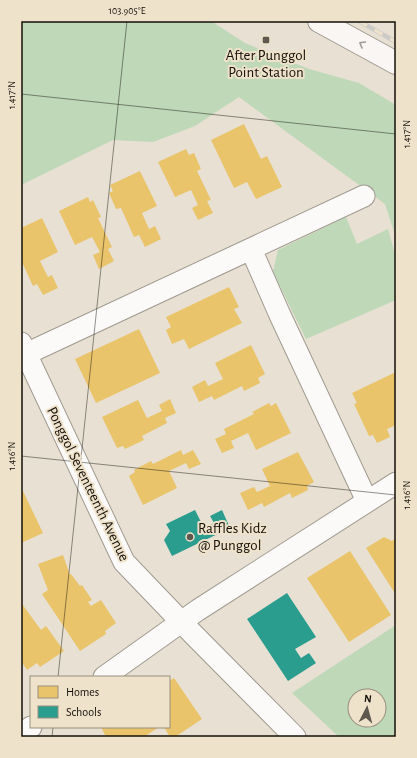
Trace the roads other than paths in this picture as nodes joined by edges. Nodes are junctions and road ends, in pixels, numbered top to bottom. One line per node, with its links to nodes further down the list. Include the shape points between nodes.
1 (319, 21): 2 (main road, one-way to 1)
2 (396, 64)
3 (364, 196): 4 (street, Ponggol Seventeenth Avenue)
4 (251, 249): 5 (street, Ponggol Seventeenth Avenue); 7 (street)
5 (24, 348): 8 (street, Ponggol Seventeenth Avenue, via 124,562)
6 (396, 482): 7 (street)
7 (367, 502): 8 (street)
8 (181, 623): 9 (street); 12 (street, Ponggol Seventeenth Avenue)
9 (105, 676)
10 (30, 728): 11 (street)
11 (21, 734)
12 (295, 737)

